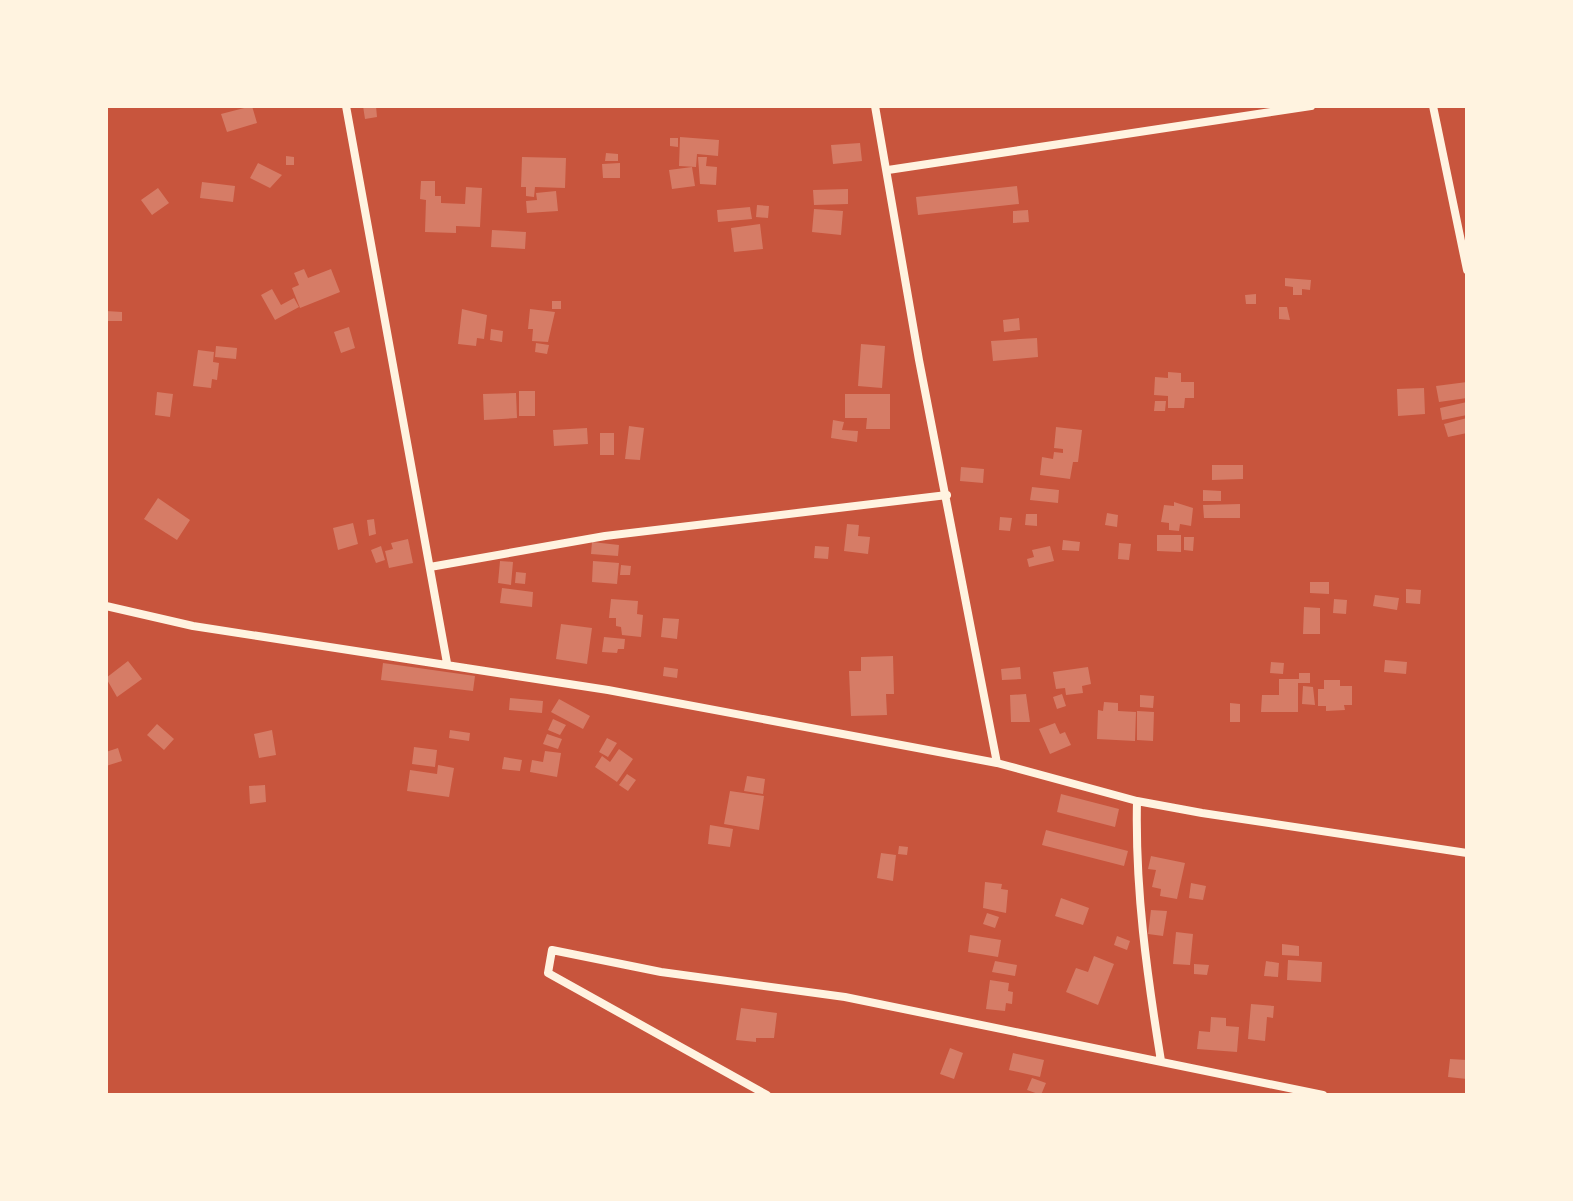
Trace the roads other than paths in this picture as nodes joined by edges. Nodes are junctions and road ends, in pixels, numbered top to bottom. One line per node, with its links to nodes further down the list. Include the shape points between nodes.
1 (346, 106): 8 (street)
2 (875, 106): 5 (street)
3 (1311, 106): 5 (street)
4 (1433, 106): 6 (street)
5 (888, 170): 7 (street)
6 (1467, 270)
7 (947, 495): 8 (street, via 605,536); 11 (street)
8 (430, 567): 10 (street)
9 (106, 606): 10 (street, via 193,626)
10 (447, 663): 11 (street)
11 (997, 763): 12 (street)
12 (1137, 801): 13 (street); 14 (street, via 1145,962)
13 (1467, 853)
14 (1161, 1061): 15 (street, via 845,997 661,972 552,950 548,973); 16 (street)
15 (767, 1095)
16 (1323, 1095)

